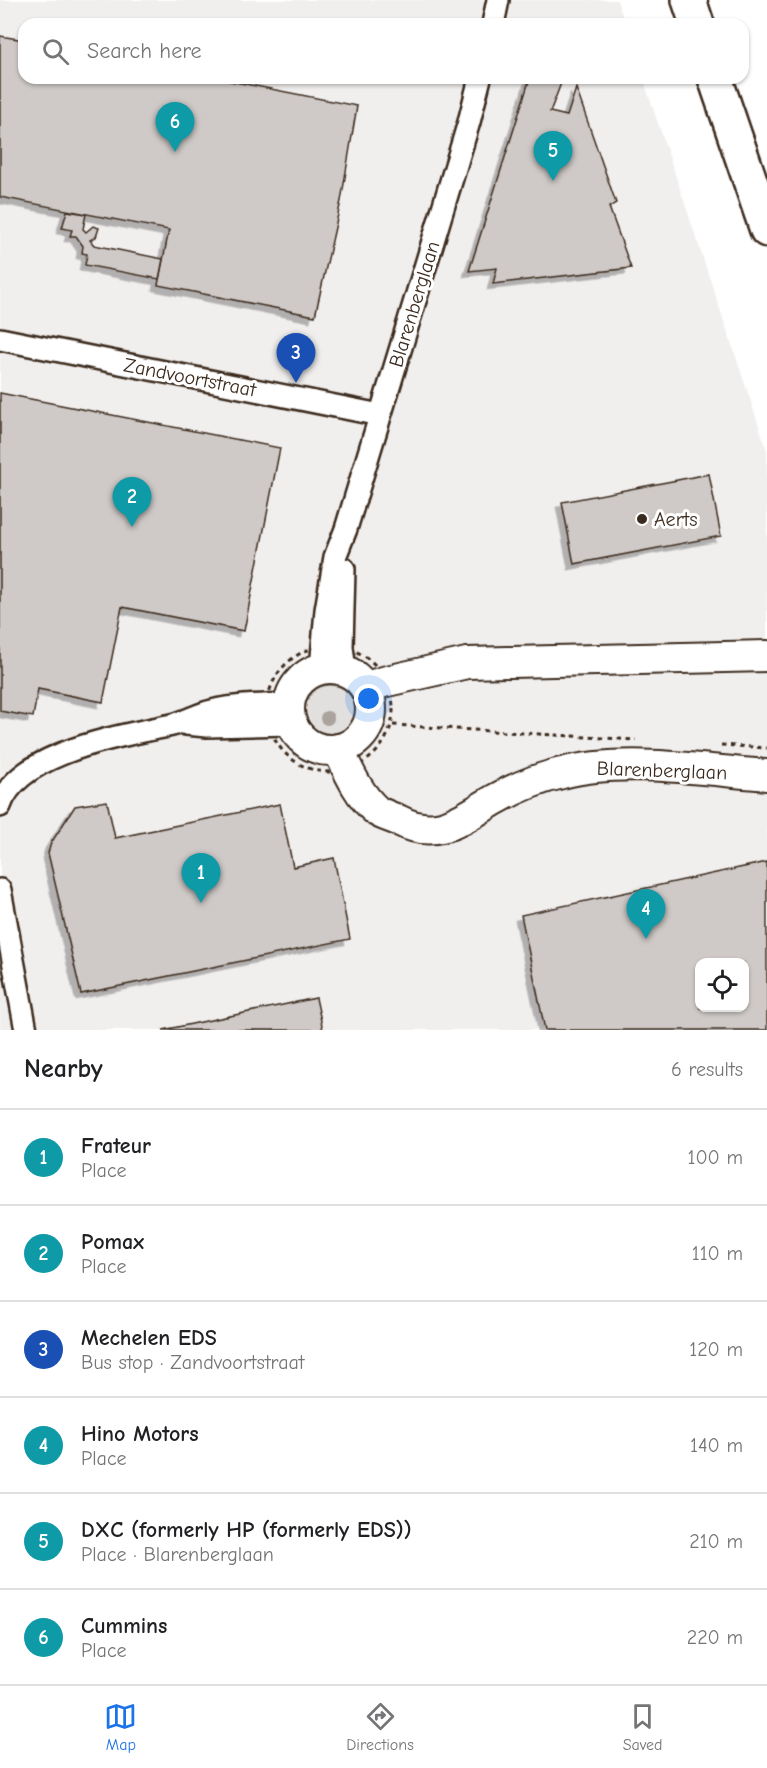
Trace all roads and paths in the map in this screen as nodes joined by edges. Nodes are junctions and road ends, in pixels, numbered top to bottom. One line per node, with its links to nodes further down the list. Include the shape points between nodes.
1 (498, 0): 3 (street)
2 (689, 0): 4 (highway)
3 (494, 18)
4 (695, 18)
5 (478, 84): 9 (street, Blarenberglaan)
6 (717, 84): 7 (highway)
7 (767, 231)
8 (0, 339): 9 (street, Zandvoortstraat)
9 (380, 415): 11 (street, Blarenberglaan, via 346,529)
10 (767, 656): 11 (street, via 505,663)
11 (357, 705): 11 (path, via 373,756); 12 (street, via 309,674); 12 (street, via 327,750 298,734); 12 (path, via 309,648 298,654 270,686); 12 (path, via 319,773 286,756 276,742); 13 (path); 16 (street, Blarenberglaan, via 365,798 378,812 421,829 438,829 461,820 531,783 593,767 645,766)
12 (280, 714): 17 (street, via 207,726 177,724 94,742 37,765 16,781)
13 (638, 740)
14 (720, 745): 15 (path)
15 (767, 748)
16 (767, 775)
17 (0, 806)
18 (0, 890): 19 (street)
19 (26, 1030)

